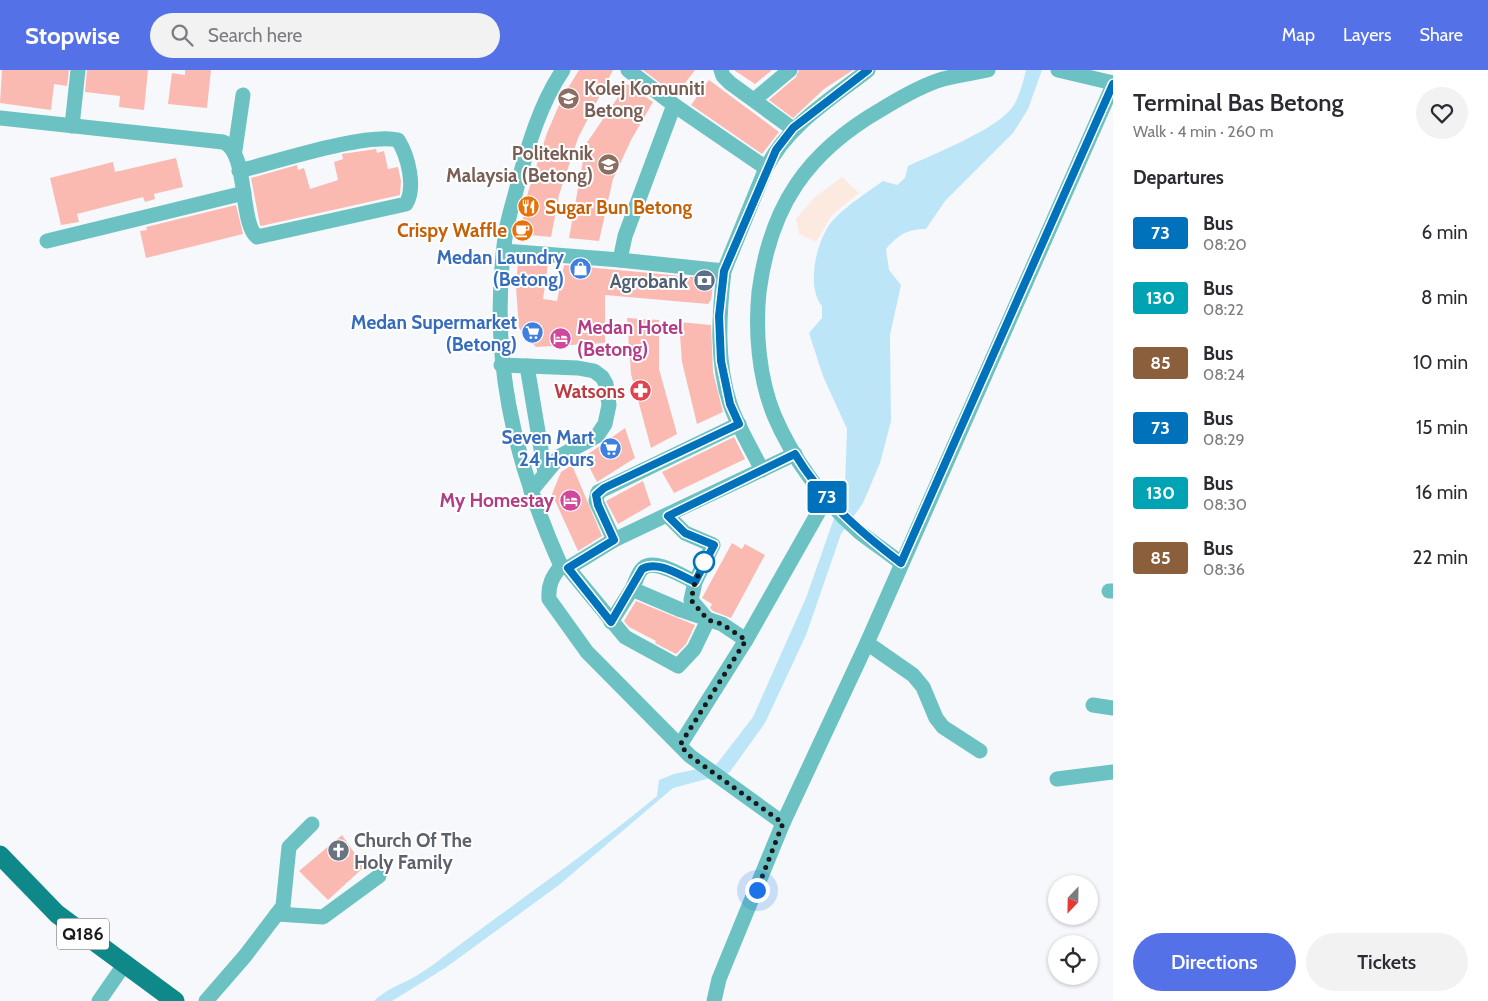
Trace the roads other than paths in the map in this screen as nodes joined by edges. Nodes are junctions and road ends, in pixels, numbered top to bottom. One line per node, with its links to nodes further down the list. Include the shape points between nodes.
1 (78, 70): 15 (street)
2 (563, 70): 22 (street, via 534,130 505,236)
3 (628, 70): 13 (street)
4 (721, 70): 12 (street, via 730,83)
5 (790, 70): 12 (street)
6 (868, 70): 16 (street)
7 (988, 70): 9 (street)
8 (1058, 70): 10 (street)
9 (940, 75): 28 (street, via 853,126 814,160 785,202 763,259 757,315 761,368 771,405)
10 (1113, 84): 35 (street)
11 (243, 95): 17 (street)
12 (754, 100): 16 (street)
13 (674, 104): 18 (street); 23 (street, via 625,236)
14 (0, 118): 15 (street)
15 (72, 126): 17 (street, via 223,142)
16 (793, 128): 18 (street)
17 (235, 150): 19 (street)
18 (766, 168): 24 (street)
19 (239, 172): 20 (street); 20 (street, via 388,137 398,140 404,150 411,196 406,204 384,210 257,237 252,231)
20 (244, 193): 21 (street)
21 (47, 241)
22 (504, 251): 23 (street); 25 (street, via 500,297)
23 (620, 260): 24 (street)
24 (724, 271): 27 (street, via 719,316 721,361 730,404)
25 (501, 365): 26 (street); 31 (street, via 515,438)
26 (528, 366): 30 (street); 30 (street, via 594,371 606,384 609,405 605,424 597,436 560,456)
27 (739, 424): 29 (street); 34 (street, via 598,492 596,501)
28 (795, 454): 29 (street); 32 (street)
29 (762, 470): 33 (street)
30 (545, 473): 31 (street)
31 (531, 491): 36 (street)
32 (830, 501): 35 (street, via 858,531); 41 (street)
33 (668, 516): 34 (street); 37 (street, via 685,533 714,545)
34 (614, 540): 36 (street)
35 (901, 563): 42 (street)
36 (564, 567): 40 (street); 45 (street, via 552,576 549,599 586,652)
37 (695, 582): 38 (street, via 649,564 642,569); 39 (street, via 691,600)
38 (632, 589): 39 (street); 40 (street)
39 (708, 620): 40 (street, via 694,650 678,666 625,637); 41 (street, via 722,624)
40 (611, 622)
41 (746, 640): 45 (street)
42 (867, 643): 46 (street, via 913,675 923,687 943,727); 49 (street)
43 (1093, 705): 44 (street)
44 (1113, 708)
45 (685, 750): 49 (street)
46 (980, 751)
47 (1113, 772): 48 (street)
48 (1056, 778)
49 (783, 823): 58 (street, via 719,979)
50 (312, 824): 53 (street, via 289,847 283,906)
51 (0, 855): 54 (main road, Q186, via 57,914)
52 (379, 876): 53 (street, via 323,917)
53 (277, 914): 57 (street)
54 (124, 965): 55 (street); 56 (main road, Q186)
55 (99, 1001)
56 (176, 1001)
57 (206, 1001)
58 (714, 1001)

